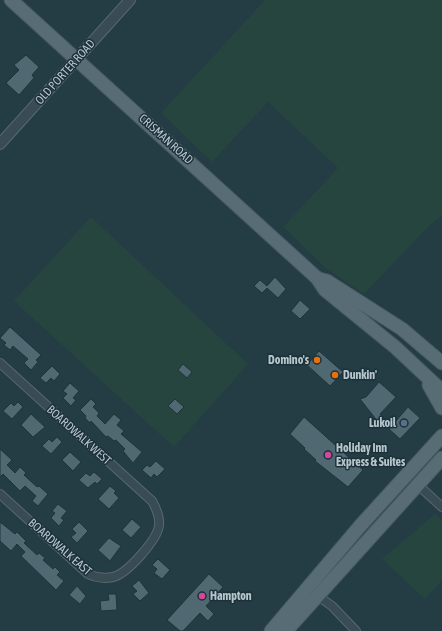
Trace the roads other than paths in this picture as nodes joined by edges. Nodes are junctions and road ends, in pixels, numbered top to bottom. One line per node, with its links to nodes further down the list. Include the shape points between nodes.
1 (11, 0): 3 (main road, CRISMAN ROAD)
2 (130, 0): 3 (street, OLD PORTER ROAD)
3 (78, 58): 4 (street, OLD PORTER ROAD); 5 (main road, CRISMAN ROAD)
4 (0, 144)
5 (319, 279): 7 (main road, CRISMAN ROAD, via 328,281 402,329); 8 (main road, CRISMAN ROAD, via 325,290)
6 (0, 363): 17 (street, BOARDWALK WEST, via 147,496)
7 (442, 363)
8 (421, 372): 9 (main road, CRISMAN ROAD); 10 (main road)
9 (442, 391)
10 (442, 408)
11 (442, 427): 12 (main road)
12 (439, 440): 18 (main road, via 360,526)
13 (442, 458): 14 (main road)
14 (418, 485): 16 (street); 19 (main road)
15 (0, 494): 17 (street, BOARDWALK EAST, via 88,574 97,578 114,577 126,571 154,539 159,525)
16 (442, 507)
17 (157, 509)
18 (307, 589): 19 (street); 20 (main road)
19 (319, 596): 21 (main road); 22 (street)
20 (271, 631)
21 (286, 631)
22 (356, 631)

